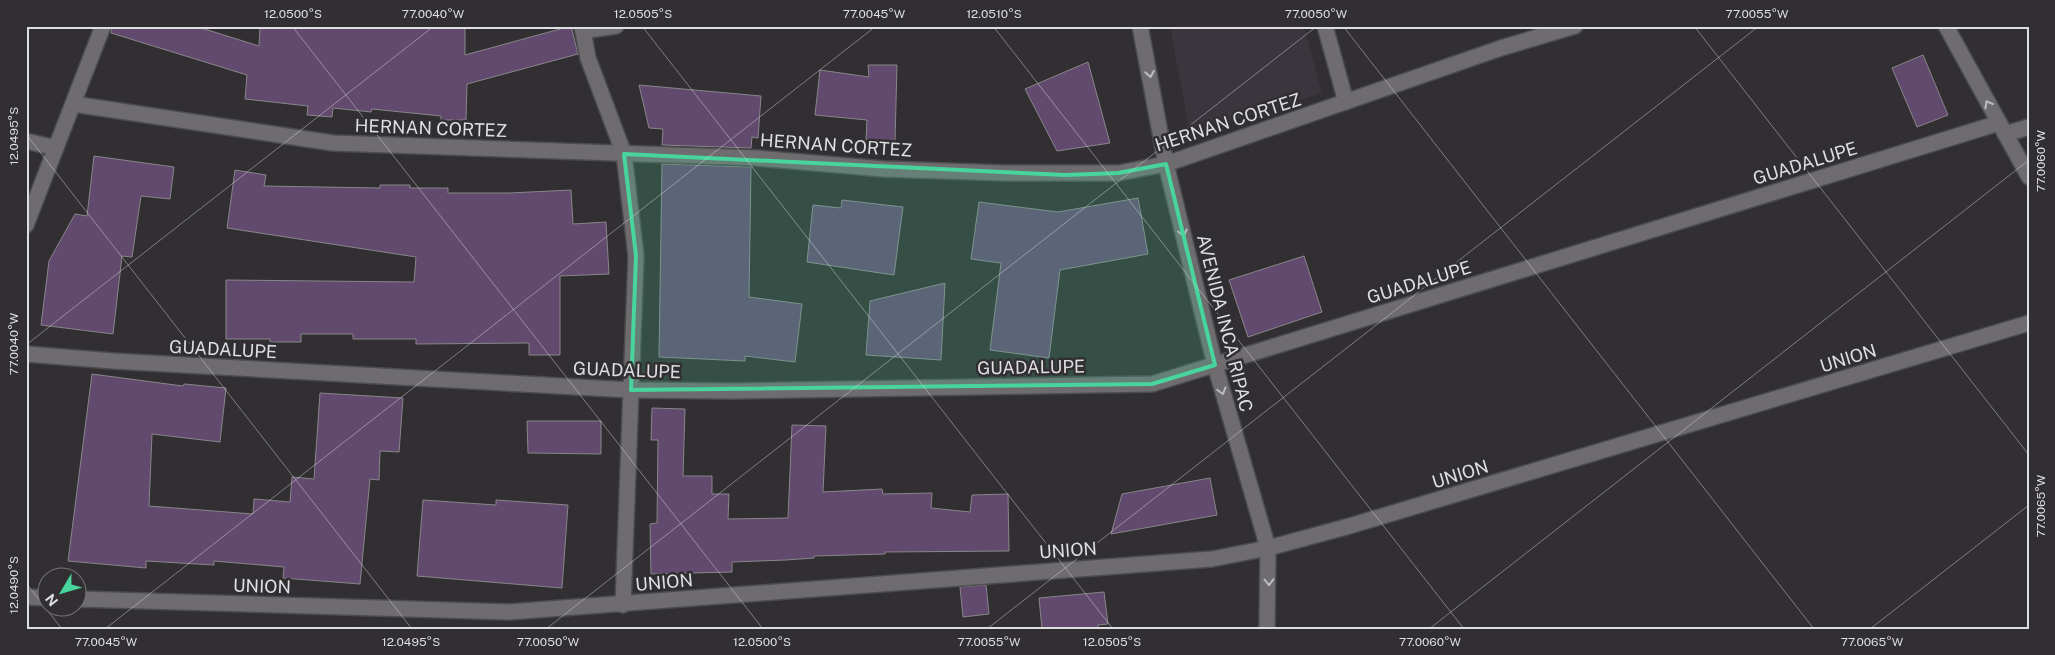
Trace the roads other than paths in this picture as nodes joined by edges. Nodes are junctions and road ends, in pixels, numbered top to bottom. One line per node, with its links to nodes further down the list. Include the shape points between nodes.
1 (103, 26): 9 (street)
2 (616, 26): 7 (street)
3 (1140, 26): 15 (street, AVENIDA INCA RIPAC, one-way to 15)
4 (1325, 26): 8 (street)
5 (1576, 26): 8 (street, HERNAN CORTEZ, via 1501,48)
6 (1946, 26): 11 (street, one-way to 6)
7 (583, 29): 14 (street, via 588,58)
8 (1346, 102): 15 (street, HERNAN CORTEZ)
9 (73, 104): 13 (street); 14 (street, HERNAN CORTEZ, via 333,143)
10 (2029, 127): 11 (street, GUADALUPE)
11 (2002, 128): 16 (street); 20 (street, GUADALUPE)
12 (26, 141): 13 (street)
13 (56, 148): 17 (street)
14 (624, 154): 15 (street, HERNAN CORTEZ, via 757,158 884,169 1065,175 1118,173); 21 (street, via 636,256)
15 (1166, 164): 20 (street, AVENIDA INCA RIPAC, one-way to 20)
16 (2029, 177)
17 (26, 225)
18 (2029, 323): 22 (street, UNION)
19 (26, 354): 21 (street, GUADALUPE)
20 (1215, 365): 21 (street, GUADALUPE, via 1152,384); 22 (street, AVENIDA INCA RIPAC, one-way to 22)
21 (631, 390): 24 (street)
22 (1268, 548): 24 (street, UNION, via 1212,559 766,591); 25 (street, AVENIDA INCA RIPAC, one-way to 25)
23 (88, 599): 24 (street, UNION, via 508,612)
24 (623, 605)
25 (1267, 629)

